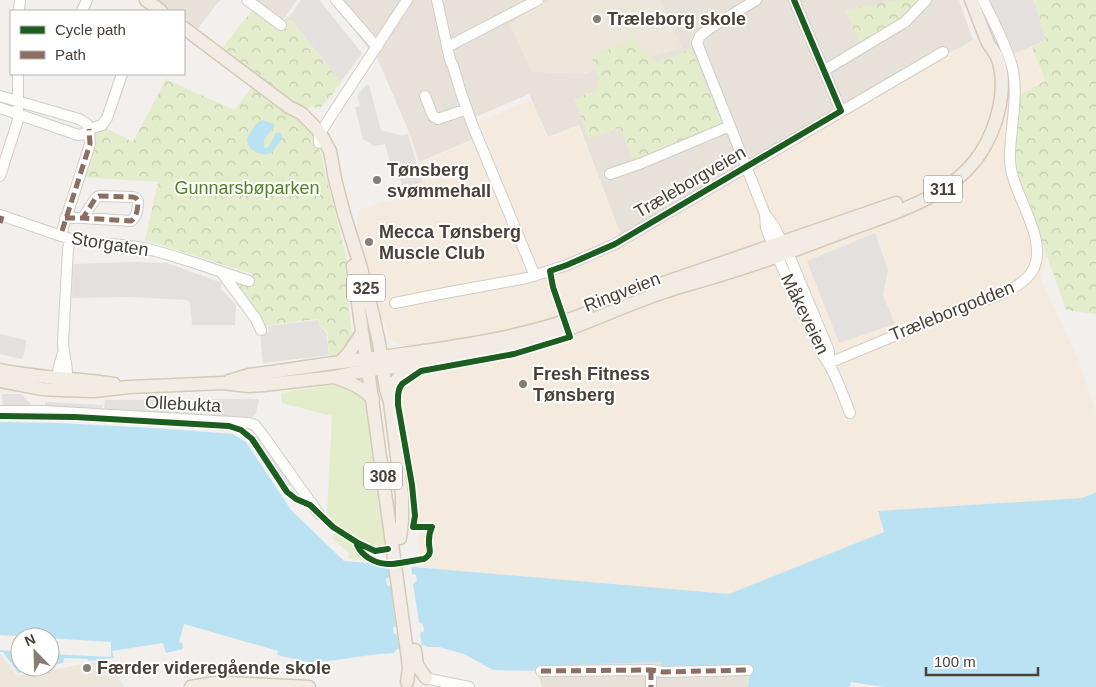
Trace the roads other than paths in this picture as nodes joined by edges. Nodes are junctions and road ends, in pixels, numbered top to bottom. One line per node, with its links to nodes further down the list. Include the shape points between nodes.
1 (247, 0): 11 (street)
2 (336, 0): 13 (street)
3 (407, 0): 13 (street)
4 (437, 0): 14 (street)
5 (538, 0): 14 (street)
6 (756, 0): 26 (street, via 710,28 697,43)
7 (794, 0): 16 (street)
8 (926, 0): 16 (street, via 905,22)
9 (971, 0): 38 (main road, Ringveien / 311, via 999,64 1001,85 996,122 980,154 952,183 916,203 871,221)
10 (983, 0): 48 (street, Træleborgodden, via 1012,68 1010,168 1037,241 1034,268 1015,288)
11 (281, 26)
12 (185, 29): 28 (main road, 325, via 304,116)
13 (376, 47): 28 (street)
14 (447, 47): 23 (street)
15 (943, 52): 24 (street, Træleborgveien)
16 (825, 70): 24 (street)
17 (18, 75): 21 (street)
18 (122, 75): 27 (street, via 107,118 102,125)
19 (0, 96): 21 (street)
20 (425, 96): 23 (street, via 435,118)
21 (18, 101): 25 (street); 27 (street, via 79,119)
22 (0, 108): 25 (street)
23 (467, 109): 40 (street)
24 (842, 111): 29 (street, Træleborgveien)
25 (18, 114): 27 (street, via 78,135); 31 (street)
26 (730, 126): 29 (street); 30 (street)
27 (89, 129): 33 (street, via 90,144)
28 (319, 138): 35 (main road, 325, via 326,142 330,151)
29 (746, 168): 38 (street, via 765,214 766,228); 40 (street, Træleborgveien, via 615,244)
30 (610, 174)
31 (0, 176)
32 (1, 218): 37 (street, Storgaten)
33 (65, 218): 34 (street); 36 (street)
34 (83, 218): 34 (street, via 99,196 138,200 132,221)
35 (346, 220): 43 (main road, 325); 47 (main road, 325, via 377,334)
36 (62, 231)
37 (70, 240): 39 (street, Storgaten, via 142,248); 53 (street, via 63,353 67,363)
38 (780, 249): 47 (main road, Ringveien / 311, via 661,284 544,327); 48 (street, Måkeveien, via 829,351); 49 (main road, Ringveien / 311, via 717,276 664,292 533,341 472,356)
39 (221, 272): 41 (street, Storgaten); 44 (street)
40 (535, 276): 42 (street, Træleborgveien)
41 (250, 281)
42 (395, 303)
43 (361, 317): 45 (main road, 325); 47 (main road, 325)
44 (261, 330)
45 (362, 333): 46 (main road); 47 (main road, 325)
46 (340, 362): 47 (main road); 54 (main road, via 249,375)
47 (375, 363): 49 (main road, Ringveien / 311); 51 (main road); 55 (main road, 308); 56 (main road, 308); 60 (main road, 308)
48 (829, 363): 58 (street, Måkeveien)
49 (411, 364): 56 (main road, 308, via 395,382)
50 (0, 370): 53 (main road)
51 (334, 377): 54 (main road, via 248,386); 55 (main road, via 357,386)
52 (0, 381): 53 (main road, via 35,388)
53 (62, 382): 54 (main road, via 96,381 129,387)
54 (223, 383)
55 (372, 399): 60 (main road, 308)
56 (390, 402): 60 (main road, 308, via 402,495)
57 (0, 411): 59 (street, Ollebukta, via 249,423 262,434)
58 (850, 413)
59 (319, 514)
60 (398, 547): 61 (main road, 308)
61 (412, 659): 65 (main road, 308); 66 (main road, 308)
62 (651, 670): 63 (street); 64 (street); 70 (street)
63 (748, 670)
64 (541, 671)
65 (430, 681): 66 (main road, 308, via 416,677); 69 (street)
66 (403, 685)
67 (191, 687): 68 (main road, via 214,683)
68 (309, 687)
69 (469, 687)
70 (652, 687)

